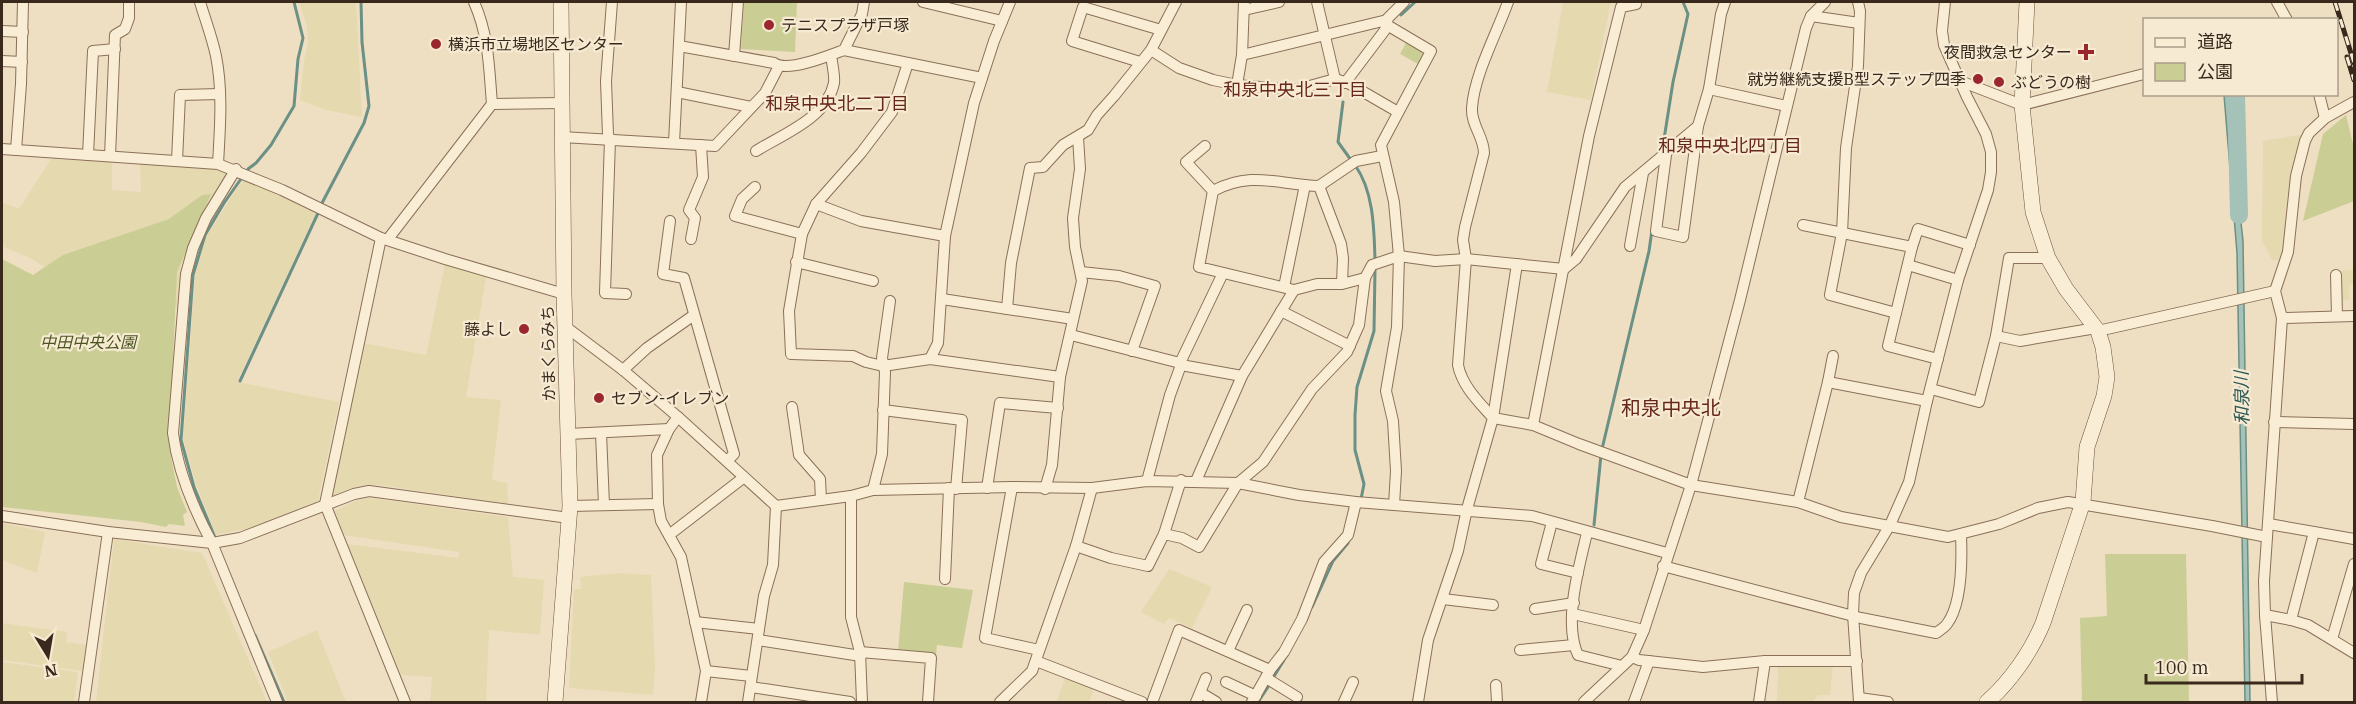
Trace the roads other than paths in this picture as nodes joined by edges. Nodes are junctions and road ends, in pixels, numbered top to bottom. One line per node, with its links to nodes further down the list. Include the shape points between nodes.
1 (23, 2): 32 (street)
2 (129, 2): 35 (street, via 129,18 125,29 115,35)
3 (200, 2): 53 (street, via 216,54)
4 (474, 2): 57 (street, via 488,46)
5 (561, 2): 56 (street, かまくらみち)
6 (612, 2): 66 (street, via 606,81)
7 (681, 2): 34 (street)
8 (738, 2): 40 (street)
9 (864, 2): 37 (street)
10 (923, 2): 27 (street)
11 (1010, 2): 27 (street)
12 (1176, 2): 30 (street)
13 (1279, 2): 24 (street)
14 (1317, 2): 33 (street)
15 (1404, 2): 29 (street)
16 (1508, 2): 98 (street, via 1488,51 1472,109 1484,153 1465,227)
17 (1636, 2): 102 (street, via 1621,7 1589,136)
18 (1725, 2): 51 (street)
19 (1825, 2): 25 (street)
20 (1858, 2): 28 (street)
21 (1945, 2): 48 (street, via 1944,45)
22 (2027, 2): 58 (street)
23 (2277, 2): 26 (street)
24 (1244, 6): 39 (street)
25 (1812, 16): 28 (street); 59 (street)
26 (2286, 18)
27 (1002, 21): 47 (street)
28 (1859, 23): 88 (street)
29 (1390, 26): 33 (street); 49 (street); 61 (street, via 1431,51)
30 (1161, 30): 36 (street); 43 (street, via 1083,7 1072,41)
31 (2, 31): 32 (street)
32 (23, 32): 42 (street)
33 (1325, 35): 39 (street); 49 (street)
34 (679, 46): 40 (street); 52 (street)
35 (115, 49): 73 (street, via 93,51); 75 (street)
36 (1151, 50): 43 (street); 50 (street, via 1179,68)
37 (849, 51): 38 (street); 44 (street)
38 (831, 55): 45 (street); 72 (street, via 834,81 830,96 806,123)
39 (1242, 55): 50 (street)
40 (735, 56): 45 (street)
41 (2, 61): 42 (street)
42 (22, 62): 71 (street)
43 (1140, 62): 65 (street, via 1088,130)
44 (908, 63): 47 (street); 85 (street, via 892,112)
45 (779, 66): 60 (street, via 765,93)
46 (2143, 75): 58 (street)
47 (982, 78): 90 (street)
48 (1960, 81): 58 (street); 93 (street, via 1991,152 1988,190)
49 (1346, 83): 50 (street, via 1295,90); 61 (street)
50 (1237, 85)
51 (1709, 89): 59 (street); 63 (street)
52 (677, 92): 60 (street); 67 (street)
53 (219, 94): 77 (street, via 180,95); 78 (street)
54 (2320, 96): 62 (street)
55 (2355, 102): 62 (street)
56 (562, 103): 57 (street); 64 (street, かまくらみち)
57 (492, 104): 91 (street)
58 (2022, 105): 97 (street, via 2033,212)
59 (1786, 106): 158 (street)
60 (751, 107): 68 (street, via 715,146)
61 (1398, 112): 76 (street, via 1381,145)
62 (2325, 118): 111 (street, via 2305,141 2296,176 2288,252)
63 (1698, 126): 74 (street); 74 (street, via 1683,237 1656,231)
64 (562, 137): 66 (street); 112 (street, かまくらみち)
65 (1078, 137): 103 (street, via 1080,169 1073,218); 116 (street, via 1063,145 1043,167 1030,168 1011,263)
66 (610, 139): 67 (street); 113 (street, via 605,293)
67 (674, 143): 68 (street)
68 (701, 145): 92 (street, via 703,177 689,210 695,218)
69 (1205, 146): 84 (street, via 1186,162)
70 (2, 149): 71 (street)
71 (15, 150): 73 (street)
72 (756, 152)
73 (88, 155): 75 (street)
74 (1666, 155): 80 (street)
75 (110, 156): 77 (street)
76 (1382, 156): 82 (street, via 1353,163); 96 (street, via 1394,202)
77 (177, 160): 78 (street)
78 (218, 164): 79 (street)
79 (237, 170): 91 (street); 189 (street, via 206,218 186,274 173,433 183,479 202,525)
80 (1643, 173): 94 (street); 102 (street, via 1625,187 1576,260)
81 (1305, 185): 82 (street); 84 (street, via 1244,179); 110 (street)
82 (1319, 186): 109 (street, via 1341,244)
83 (755, 187): 89 (street, via 742,199 735,216)
84 (1213, 191): 104 (street, via 1199,267)
85 (816, 204): 89 (street); 90 (street, via 861,221)
86 (670, 221): 119 (street, via 663,274 684,278)
87 (1803, 225): 88 (street)
88 (1842, 233): 95 (street); 118 (street, via 1830,295)
89 (802, 234): 99 (street)
90 (945, 236): 114 (street)
91 (385, 238): 112 (street); 169 (street, via 345,399)
92 (691, 240)
93 (1970, 245): 95 (street, via 1918,229); 107 (street)
94 (1630, 246)
95 (1912, 247): 101 (street)
96 (1399, 256): 98 (street, via 1435,261); 106 (street, via 1377,263); 172 (street, via 1397,327 1386,391 1394,421)
97 (2048, 258): 125 (street); 127 (street, via 2009,258)
98 (1466, 259): 100 (street); 145 (street, via 1458,365 1460,375)
99 (796, 262): 108 (street); 134 (street, via 789,311 791,354 853,356)
100 (1517, 264): 102 (street); 145 (street)
101 (1908, 265): 107 (street); 118 (street)
102 (1564, 269): 148 (street)
103 (1081, 272): 123 (street); 129 (street, via 1119,276 1155,286)
104 (1222, 273): 110 (street); 133 (street)
105 (2336, 275): 120 (street)
106 (1365, 278): 109 (street); 128 (street, via 1359,325)
107 (1958, 280): 132 (street)
108 (873, 281)
109 (1342, 284): 110 (street)
110 (1289, 288): 117 (street)
111 (2275, 291): 122 (street); 125 (street)
112 (564, 294): 124 (street, かまくらみち)
113 (626, 294)
114 (942, 299): 116 (street); 131 (street, via 938,343)
115 (890, 301): 134 (street)
116 (1007, 309): 123 (street)
117 (1281, 311): 128 (street); 136 (street)
118 (1896, 313): 132 (street, via 1888,346)
119 (694, 315): 135 (street); 152 (street, via 734,454)
120 (2337, 316): 121 (street); 122 (street)
121 (2355, 316)
122 (2282, 318): 146 (street)
123 (1073, 319): 126 (street)
124 (566, 327): 135 (street); 151 (street, かまくらみち)
125 (2097, 329): 127 (street, via 2020,341); 173 (street, via 2107,377 2087,447)
126 (1071, 335): 129 (street); 137 (street)
127 (1996, 336): 139 (street, via 1979,402)
128 (1350, 346): 157 (street, via 1312,389 1263,462)
129 (1132, 351): 133 (street)
130 (1833, 356): 138 (street)
131 (930, 359): 134 (street); 137 (street)
132 (1938, 359): 139 (street)
133 (1181, 364): 136 (street); 155 (street)
134 (883, 366): 143 (street)
135 (623, 370): 144 (street)
136 (1242, 376): 156 (street)
137 (1060, 377): 142 (street)
138 (1828, 381): 140 (street); 168 (street)
139 (1931, 389): 140 (street)
140 (1927, 401): 180 (street, via 1909,482)
141 (792, 407): 166 (street, via 799,455 820,479)
142 (1058, 408): 160 (street, via 1000,403); 163 (street, via 1052,465)
143 (882, 410): 162 (street, via 963,420); 164 (street, via 882,454)
144 (678, 417): 149 (street); 152 (street)
145 (1493, 418): 148 (street); 175 (street)
146 (2274, 422): 147 (street); 179 (street)
147 (2355, 424)
148 (1533, 425): 158 (street)
149 (669, 429): 150 (street); 170 (street, via 657,454)
150 (601, 433): 151 (street); 171 (street)
151 (568, 434): 176 (street, かまくらみち)
152 (727, 461): 153 (street)
153 (743, 478): 174 (street); 185 (street)
154 (1181, 480): 155 (street); 156 (street); 184 (street)
155 (1147, 481): 161 (street)
156 (1196, 481): 157 (street)
157 (1238, 483): 167 (street); 184 (street, via 1199,547)
158 (1691, 485): 168 (street); 191 (street)
159 (1012, 487): 160 (street); 163 (street); 214 (street, via 985,638)
160 (987, 488): 162 (street)
161 (1092, 488): 163 (street); 190 (street)
162 (952, 489): 164 (street); 195 (street)
163 (1045, 489)
164 (873, 490): 165 (street)
165 (850, 496): 166 (street); 213 (street, via 851,617)
166 (821, 500): 174 (street)
167 (1360, 502): 172 (street); 222 (street, via 1348,535 1324,562 1302,619)
168 (1798, 502): 180 (street, via 1841,517)
169 (325, 504): 176 (street, via 354,494 386,492); 189 (street, via 272,527); 234 (street)
170 (658, 504): 171 (street); 185 (street)
171 (604, 505): 176 (street)
172 (1394, 505): 175 (street)
173 (2082, 505): 186 (street, via 2068,502 2038,508); 187 (street); 250 (street, via 2036,640)
174 (776, 506): 205 (street, via 773,565)
175 (1467, 509): 178 (street); 196 (street)
176 (569, 512): 235 (street, かまくらみち)
177 (2, 516): 181 (street)
178 (1552, 522): 183 (street); 194 (street, via 1541,564)
179 (2269, 524): 182 (street); 187 (street)
180 (1890, 525): 186 (street, via 1948,537); 201 (street, via 1861,573 1854,593)
181 (108, 532): 189 (street); 232 (street)
182 (2314, 532): 188 (street); 203 (street)
183 (1587, 533): 191 (street); 194 (street)
184 (1164, 534): 190 (street, via 1148,566)
185 (669, 535): 204 (street, via 681,557)
186 (1961, 535): 201 (street, via 1960,587 1947,624 1936,633)
187 (2262, 536): 202 (street)
188 (2355, 539)
189 (216, 542): 233 (street)
190 (1076, 546): 214 (street)
191 (1667, 553): 193 (street)
192 (2355, 564): 207 (street)
193 (1663, 566): 201 (street); 206 (street)
194 (1578, 573): 199 (street)
195 (945, 579)
196 (1443, 599): 197 (street); 244 (street, via 1428,640)
197 (1493, 605)
198 (1535, 609): 199 (street)
199 (1573, 609): 206 (street); 209 (street)
200 (1247, 610): 211 (street)
201 (1853, 614): 218 (street)
202 (2265, 615): 203 (street); 251 (street)
203 (2291, 620): 207 (street)
204 (695, 622): 205 (street); 220 (street)
205 (759, 629): 208 (street)
206 (1644, 630): 215 (street)
207 (2332, 639): 212 (street)
208 (758, 640): 213 (street); 223 (street)
209 (1574, 645): 210 (street); 219 (street, via 1578,655)
210 (1520, 650)
211 (1228, 651): 222 (street); 231 (street, via 1179,630)
212 (2355, 652)
213 (860, 654): 239 (street); 240 (street, via 931,658)
214 (1037, 655): 231 (street); 241 (street, via 1032,671)
215 (1632, 657): 216 (street); 219 (street)
216 (1649, 661): 217 (street, via 1703,667); 247 (street)
217 (1765, 661): 218 (street); 248 (street)
218 (1857, 661): 230 (street)
219 (1622, 666): 246 (street)
220 (706, 671): 223 (street); 236 (street)
221 (1206, 678): 228 (street)
222 (1271, 678): 227 (street); 229 (street)
223 (751, 682): 237 (street); 238 (street)
224 (1226, 682): 229 (street)
225 (1353, 682): 243 (street)
226 (1496, 685): 245 (street)
227 (1297, 697)
228 (1198, 698): 242 (street)
229 (1254, 699)
230 (1859, 700): 249 (street)
231 (1147, 701)
232 (84, 702)
233 (276, 702)
234 (405, 702)
235 (555, 702)
236 (701, 702)
237 (748, 702)
238 (849, 702)
239 (862, 702)
240 (928, 702)
241 (1000, 702)
242 (1216, 702)
243 (1344, 702)
244 (1418, 702)
245 (1497, 702)
246 (1584, 702)
247 (1634, 702)
248 (1759, 702)
249 (1888, 702)
250 (1986, 702)
251 (2272, 702)

